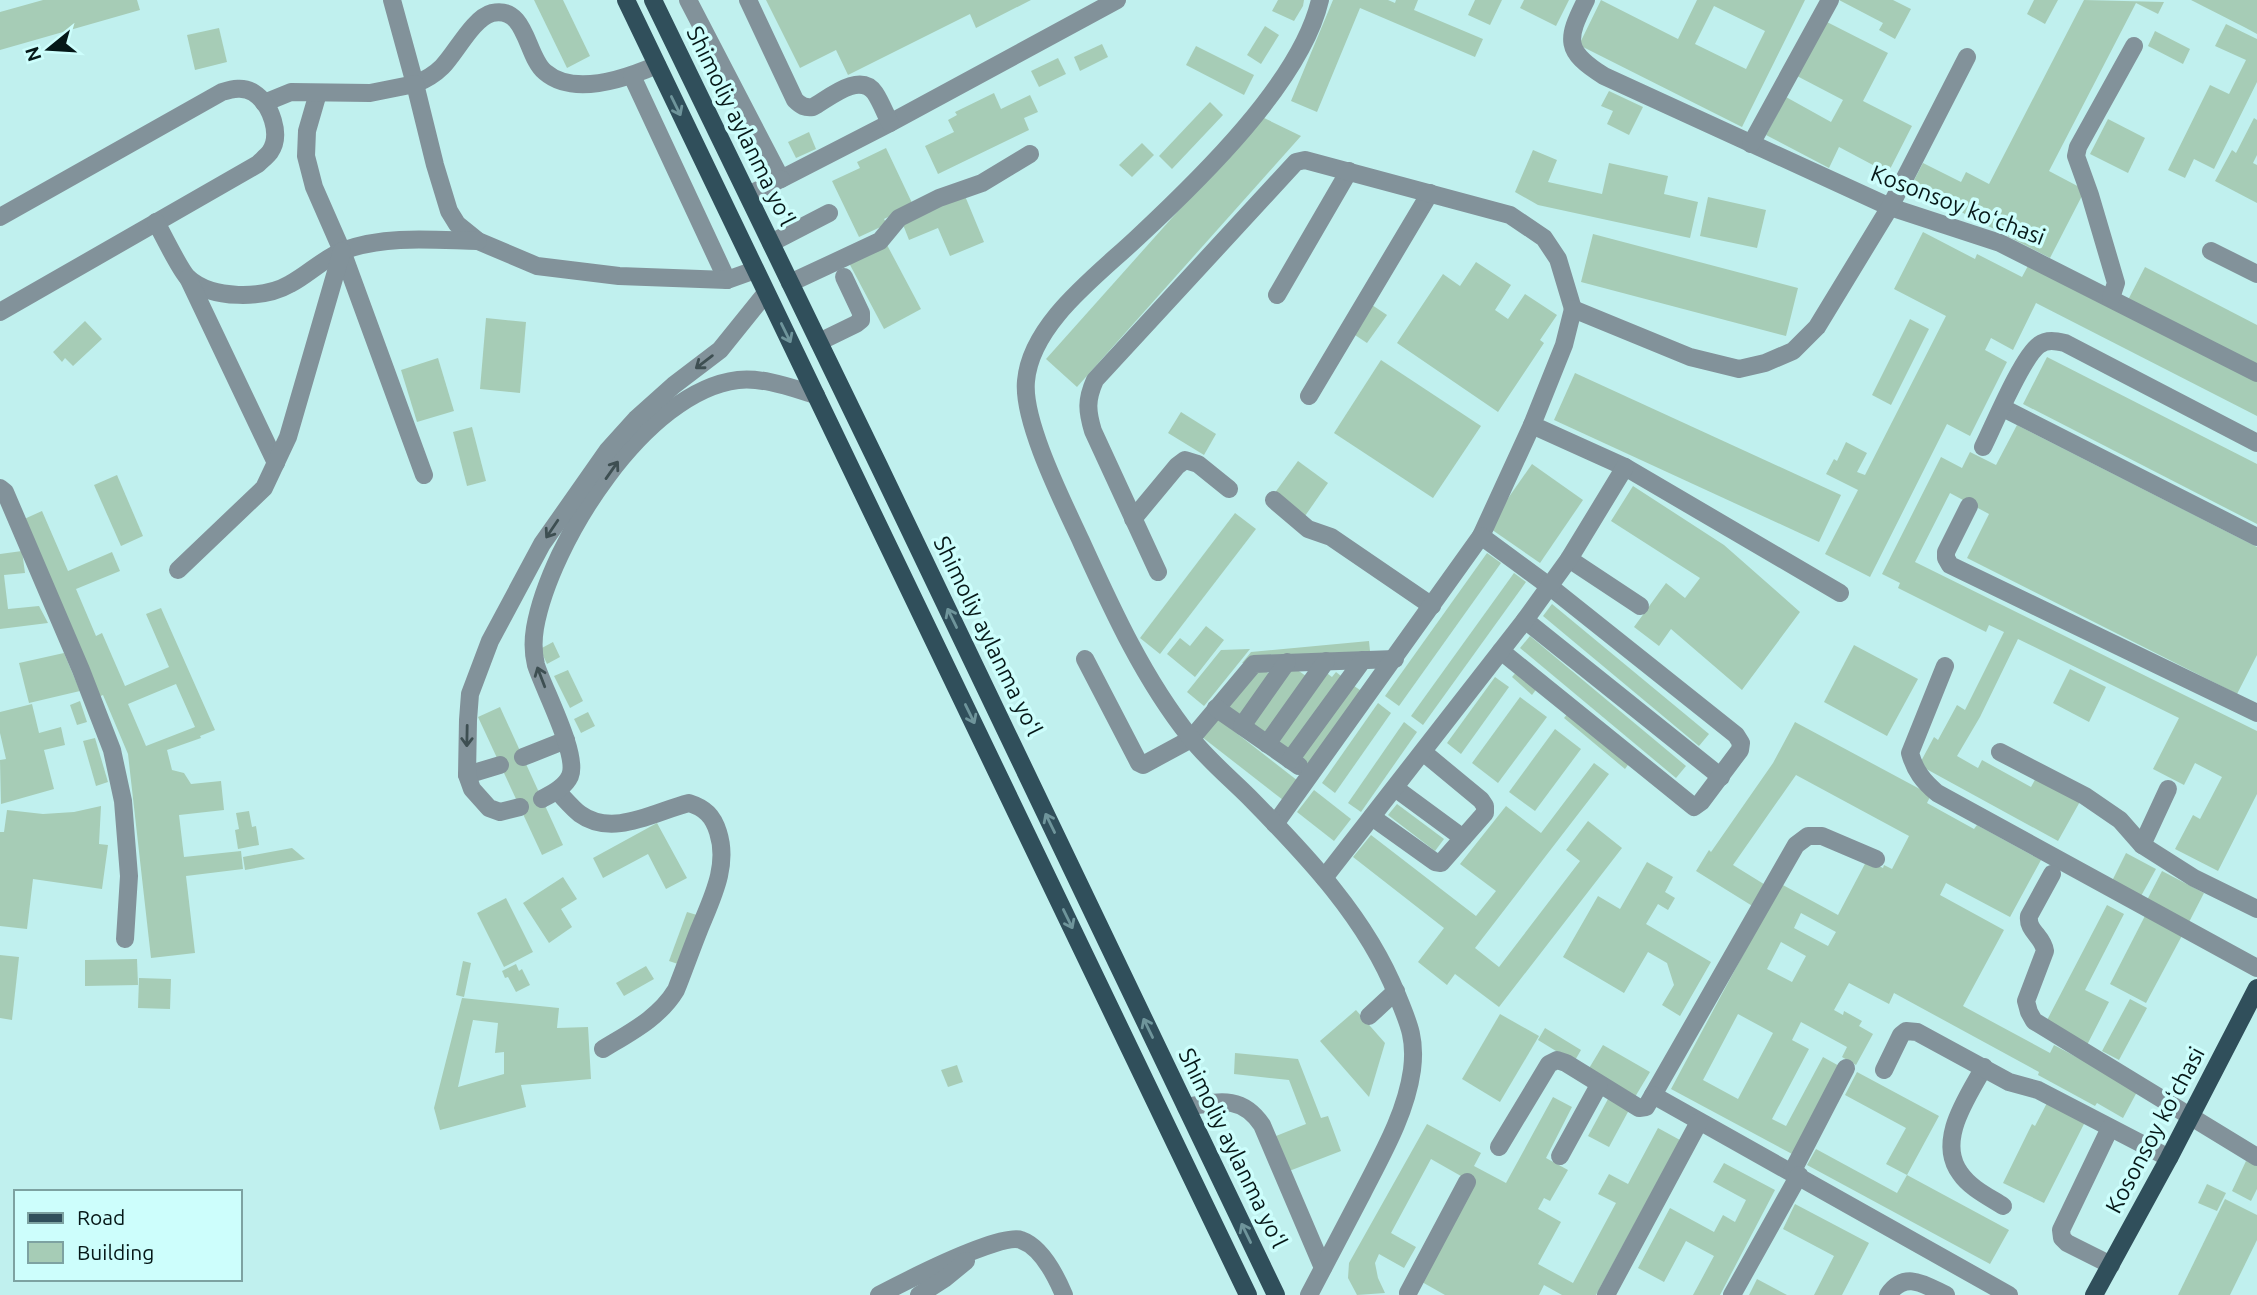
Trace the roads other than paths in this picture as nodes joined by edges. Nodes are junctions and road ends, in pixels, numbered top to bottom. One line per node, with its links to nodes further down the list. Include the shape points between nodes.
1 (392, 0): 15 (street)
2 (626, 0): 13 (main road)
3 (653, 0): 11 (main road, Shimoliy aylanma yoʻl)
4 (688, 0): 22 (street)
5 (748, 0): 18 (street, via 800,105 813,107 853,84 864,83 874,91)
6 (1117, 0): 18 (street)
7 (1320, 0): 83 (street, via 1306,40 1269,96 1237,137 1165,212 1054,316 1039,338 1025,383 1030,417 1087,555 1154,688)
8 (1586, 0): 19 (street, Kosonsoy koʻchasi, via 1571,41 1583,63)
9 (1830, 0): 19 (street)
10 (2134, 46): 41 (street, via 2076,156 2116,283)
11 (679, 52): 13 (main road); 24 (main road, Shimoliy aylanma yoʻl)
12 (1967, 57): 25 (street)
13 (657, 65): 14 (street); 33 (main road, one-way to 33)
14 (632, 76): 15 (street, via 580,84 556,78 536,61 523,28 500,12 482,17 441,69); 37 (street)
15 (415, 83): 16 (street, via 370,93); 29 (street, via 449,211)
16 (318, 93): 17 (street, via 291,92); 31 (street, via 307,131 306,156 314,187)
17 (264, 103): 27 (street, via 254,92 239,88 222,92); 28 (street, via 273,119 271,151 258,164)
18 (890, 123): 22 (street)
19 (1751, 144): 25 (street, Kosonsoy koʻchasi)
20 (1030, 154): 38 (street, via 982,183 899,218 880,241)
21 (1349, 172): 23 (street); 40 (street); 59 (street, via 1305,160 1296,162 1095,380 1088,397 1088,416)
22 (781, 179): 24 (street)
23 (1430, 193): 42 (street, via 1510,215 1544,238 1559,259); 47 (street)
24 (748, 195): 30 (main road, Shimoliy aylanma yoʻl)
25 (1889, 207): 41 (street, Kosonsoy koʻchasi, via 2000,243); 42 (street, via 1817,327 1793,351 1765,363 1739,369 1690,358)
26 (829, 213): 30 (street)
27 (0, 217)
28 (156, 222): 36 (street); 43 (street)
29 (478, 241): 31 (street, via 377,242); 37 (street, via 537,266 619,276)
30 (771, 243): 38 (main road, Shimoliy aylanma yoʻl)
31 (342, 251): 36 (street, via 288,286 260,295 210,291); 52 (street, via 288,437); 54 (street)
32 (2211, 251): 34 (street)
33 (755, 270): 37 (street); 39 (main road)
34 (2257, 274)
35 (844, 277): 44 (street, via 861,320)
36 (188, 278): 52 (street)
37 (727, 280)
38 (790, 283): 44 (main road, Shimoliy aylanma yoʻl)
39 (766, 293): 46 (main road, one-way to 46); 91 (street, one-way to 91, via 720,350 674,385 608,450 542,544 490,641 470,694)
40 (1277, 295)
41 (2111, 298): 45 (street, Kosonsoy koʻchasi)
42 (1573, 309): 49 (street, via 1564,345)
43 (0, 312)
44 (819, 342): 62 (main road, Shimoliy aylanma yoʻl)
45 (2257, 373)
46 (816, 395): 63 (main road); 82 (street, one-way to 46, via 535,663 533,643 547,582 598,488 653,426 696,393 740,379)
47 (1309, 396)
48 (2003, 408): 50 (street, via 2027,356 2040,343 2053,340); 51 (street); 61 (street)
49 (1532, 425): 53 (street); 60 (street)
50 (2257, 443)
51 (1983, 447)
52 (276, 463): 65 (street, via 264,488)
53 (1625, 467): 64 (street); 68 (street)
54 (424, 475)
55 (0, 488): 104 (street, via 112,750 123,801 129,876)
56 (1229, 489): 59 (street, via 1198,464 1185,460)
57 (1274, 500): 69 (street, via 1308,529 1331,537)
58 (1969, 506): 80 (street, via 1946,552 1950,565)
59 (1133, 519): 66 (street)
60 (1481, 536): 67 (street); 69 (street)
61 (2257, 537)
62 (919, 548): 63 (main road); 115 (main road, Shimoliy aylanma yoʻl, one-way to 62)
63 (895, 559): 134 (main road, one-way to 134)
64 (1569, 559): 67 (street); 70 (street)
65 (178, 570)
66 (1158, 572)
67 (1549, 586): 71 (street); 92 (street, via 1739,738 1740,750)
68 (1840, 593)
69 (1432, 606): 74 (street)
70 (1640, 606)
71 (1525, 620): 72 (street); 92 (street)
72 (1501, 652): 85 (street); 92 (street, via 1690,805 1697,806)
73 (1085, 659): 83 (street, via 1140,764)
74 (1395, 659): 75 (street); 90 (street)
75 (1363, 660): 76 (street); 88 (street)
76 (1326, 661): 77 (street); 84 (street)
77 (1287, 662): 79 (street, via 1254,664); 81 (street)
78 (1945, 666): 105 (street, via 1910,753 1921,779 1937,793)
79 (1216, 708): 81 (street); 83 (street)
80 (2257, 713)
81 (1242, 726): 84 (street)
82 (566, 740): 87 (street); 109 (street, via 571,775 549,795 581,815 618,824 690,803 701,806 715,823 723,851 719,878 676,990 645,1024)
83 (1191, 740): 97 (street)
84 (1267, 744): 88 (street)
85 (1423, 752): 93 (street); 98 (street, via 1485,806 1485,813)
86 (2000, 752): 99 (street, via 2085,796 2120,820)
87 (523, 757)
88 (1290, 760): 90 (street)
89 (500, 765): 91 (street)
90 (1311, 774): 97 (street)
91 (467, 775): 95 (street, via 472,789 489,808 500,812)
92 (1721, 777)
93 (1395, 788): 96 (street); 98 (street)
94 (2168, 789): 99 (street)
95 (520, 807)
96 (1372, 817): 98 (street, via 1435,862 1445,860); 102 (street)
97 (1275, 824): 102 (street)
98 (1463, 838)
99 (2141, 845): 103 (street)
100 (1876, 859): 114 (street, via 1822,836 1808,836 1796,845)
101 (2052, 874): 116 (street, via 2028,922 2045,951 2026,1000 2034,1021)
102 (1324, 878): 107 (street, via 1387,968)
103 (2257, 909)
104 (125, 939)
105 (2257, 968)
106 (2257, 988): 116 (main road, Kosonsoy koʻchasi)
107 (1396, 991): 108 (street); 128 (street, via 1413,1035 1406,1102)
108 (1369, 1016)
109 (603, 1049)
110 (1984, 1067): 112 (street, via 1911,1031 1901,1035); 118 (street); 125 (street, via 1956,1121 1951,1155 1972,1186)
111 (1846, 1068): 123 (street)
112 (1884, 1070)
113 (1599, 1084): 114 (street, via 1639,1108 1646,1107); 119 (street, via 1566,1063 1556,1060 1549,1064); 120 (street)
114 (1653, 1095): 117 (street)
115 (1186, 1107): 128 (street, via 1218,1102 1240,1104 1253,1112); 135 (main road, Shimoliy aylanma yoʻl, one-way to 115)
116 (2191, 1116): 121 (street); 122 (main road, Kosonsoy koʻchasi)
117 (1699, 1122): 123 (street); 137 (street)
118 (2110, 1128): 122 (street); 127 (street, via 2061,1230 2067,1243)
119 (1499, 1147)
120 (1560, 1156)
121 (2257, 1157)
122 (2169, 1158): 127 (main road, Kosonsoy koʻchasi)
123 (1795, 1174): 129 (street); 138 (street)
124 (1467, 1182): 130 (street)
125 (2003, 1206)
126 (980, 1250): 131 (street); 132 (street); 133 (street, via 998,1241 1023,1240 1042,1256)
127 (2110, 1265): 141 (main road, Kosonsoy koʻchasi)
128 (1323, 1268): 136 (street)
129 (1994, 1292)
130 (1407, 1294)
131 (880, 1295)
132 (919, 1295)
133 (1064, 1295)
134 (1248, 1295)
135 (1276, 1295)
136 (1310, 1295)
137 (1606, 1295)
138 (1732, 1295)
139 (1888, 1295): 140 (street, via 1909,1280)
140 (1946, 1295)
141 (2094, 1295)

